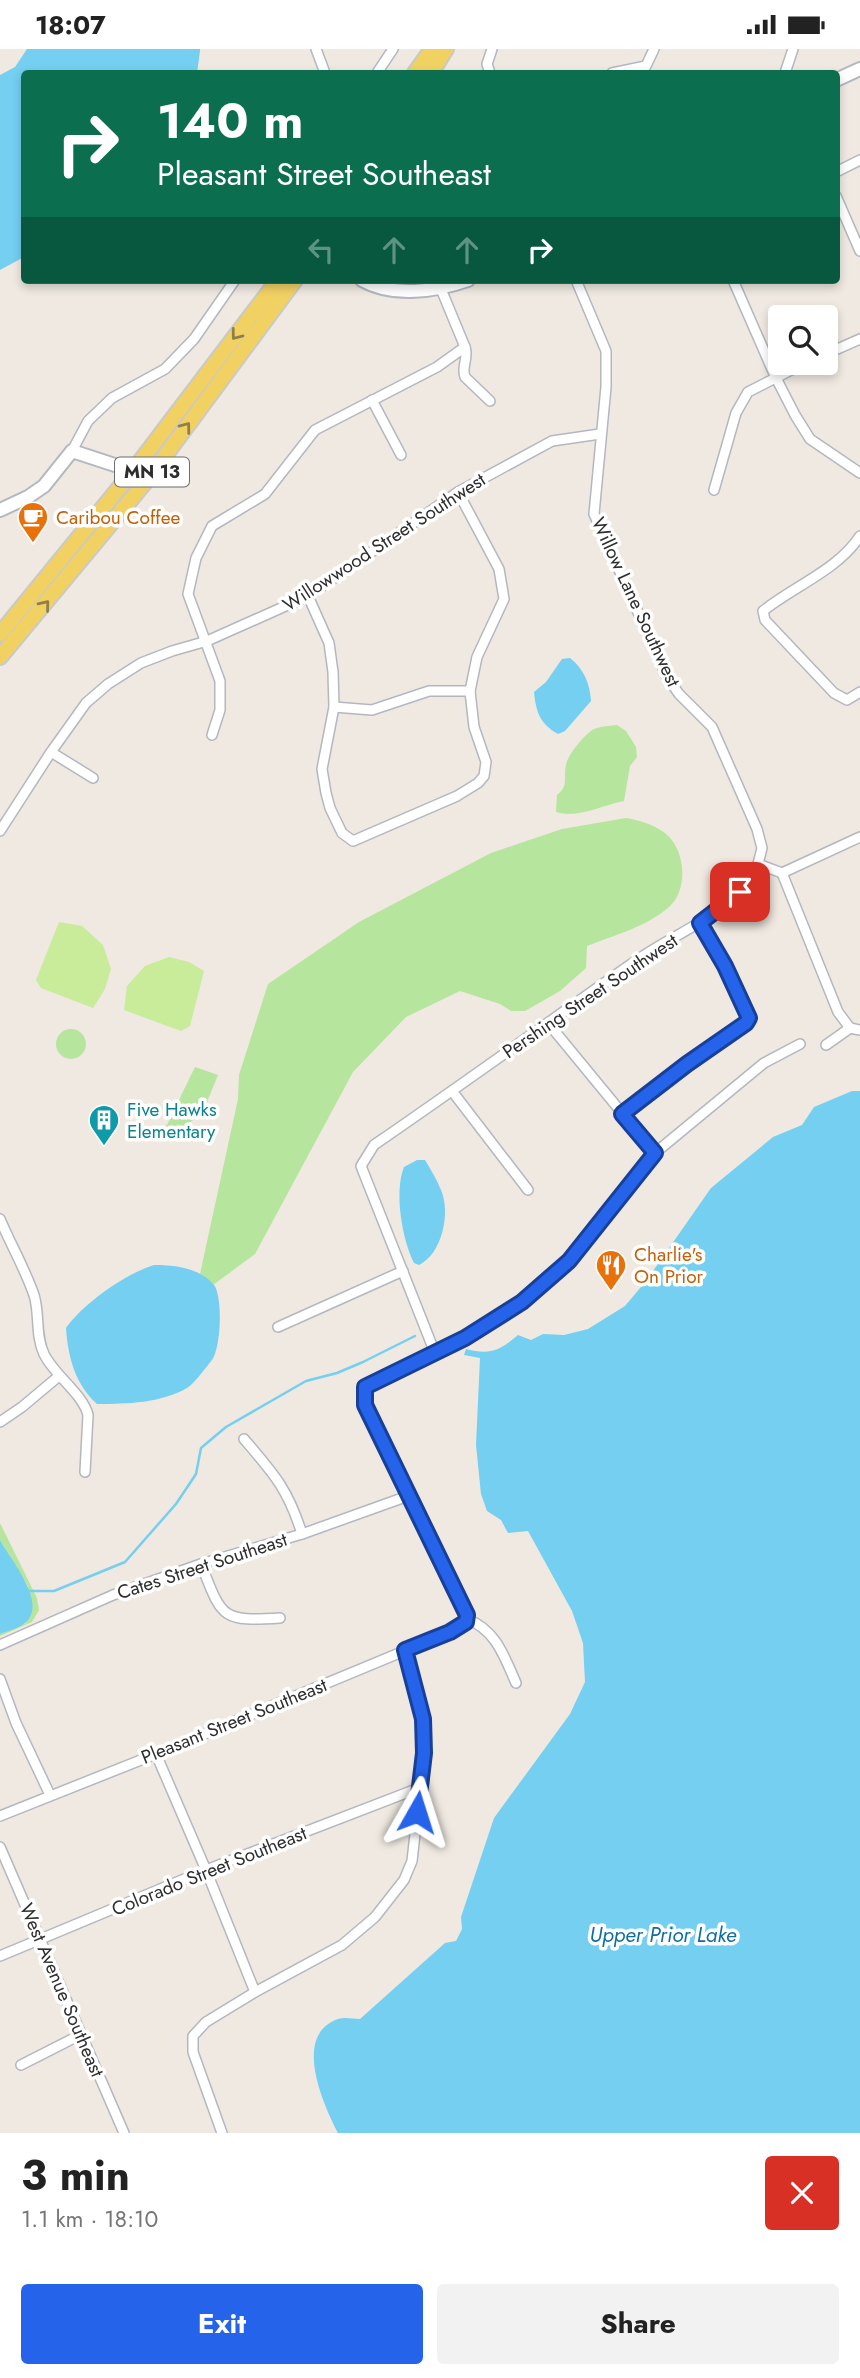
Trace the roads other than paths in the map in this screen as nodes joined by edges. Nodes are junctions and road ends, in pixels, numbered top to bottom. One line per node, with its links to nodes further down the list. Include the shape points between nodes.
1 (316, 49): 9 (street)
2 (393, 49): 10 (street)
3 (432, 49): 11 (main road)
4 (446, 49): 12 (main road)
5 (492, 49): 13 (street)
6 (654, 49): 14 (street)
7 (793, 49): 15 (street)
8 (860, 69): 16 (street)
9 (324, 70)
10 (379, 70)
11 (417, 70)
12 (433, 70)
13 (489, 70)
14 (647, 70)
15 (786, 70)
16 (840, 78)
17 (860, 160): 18 (street)
18 (840, 171)
19 (840, 205): 20 (street)
20 (860, 251)
21 (232, 284): 36 (street, via 194,339 165,369 112,398 88,421)
22 (275, 284): 38 (main road, MN 13, one-way to 38)
23 (292, 284): 47 (main road, MN 13, one-way to 23, via 147,480)
24 (377, 284): 28 (street, via 403,291)
25 (456, 284): 28 (street)
26 (578, 284): 35 (street, Willow Lane Southwest, via 606,351)
27 (735, 284): 32 (street)
28 (441, 289): 30 (street)
29 (860, 339): 31 (street)
30 (465, 347): 33 (street, via 437,367); 34 (street, via 465,377)
31 (838, 349)
32 (775, 376): 39 (street, via 810,439); 40 (street, via 748,392 736,413)
33 (372, 400): 37 (street); 46 (street, via 315,430 265,494 212,526 196,558 188,594)
34 (490, 401)
35 (600, 434): 41 (street, Willowwood Street Southwest, via 552,441); 56 (street, Willow Lane Southwest, via 594,514 667,677 712,727 757,829 762,848)
36 (72, 451): 38 (street); 42 (street, via 44,487)
37 (401, 455)
38 (133, 471): 45 (main road, MN 13)
39 (860, 473)
40 (713, 490)
41 (458, 492): 44 (street, Willowwood Street Southwest); 48 (street, via 499,569 504,599 477,657)
42 (0, 510)
43 (860, 536): 49 (street, via 820,573 763,611 765,620 834,694 847,700)
44 (308, 596): 46 (street, Willowwood Street Southwest); 50 (street, via 329,643)
45 (0, 634)
46 (207, 641): 51 (street, via 220,681 220,711); 52 (street, Willowwood Street Southwest, via 141,663 108,684 86,703)
47 (0, 657)
48 (470, 691): 50 (street, via 429,691 372,710); 50 (street, via 474,727 486,762 484,776 457,796 353,841 342,833 330,808 322,769)
49 (860, 692)
50 (334, 707)
51 (212, 735)
52 (51, 751): 53 (street); 54 (street, Willowwood Street Southwest)
53 (93, 778)
54 (0, 831)
55 (860, 837): 57 (street)
56 (758, 864): 57 (street); 58 (street, Pershing Street Southwest, via 740,892)
57 (782, 873): 60 (street, via 838,1012)
58 (700, 923): 59 (street, Pershing Street Southwest, via 643,956); 64 (street, via 749,1018)
59 (548, 1023): 63 (street, Pershing Street Southwest); 64 (street)
60 (855, 1029): 62 (street)
61 (800, 1044): 65 (street, via 764,1063)
62 (826, 1045)
63 (452, 1091): 66 (street); 68 (street, Pershing Street Southwest, via 374,1145 361,1166)
64 (622, 1114): 65 (street)
65 (655, 1153): 70 (street, via 569,1261 522,1302)
66 (528, 1190)
67 (0, 1219): 71 (street, via 35,1298 39,1342)
68 (403, 1271): 69 (street); 70 (street)
69 (278, 1327)
70 (435, 1353): 75 (street, via 365,1387 365,1405)
71 (59, 1376): 72 (street); 74 (street, via 86,1407)
72 (0, 1422)
73 (244, 1439): 76 (street, via 280,1480)
74 (85, 1472)
75 (408, 1496): 76 (street, Cates Street Southeast); 79 (street, via 464,1605)
76 (302, 1534): 77 (street, Cates Street Southeast)
77 (201, 1564): 78 (street, via 218,1606 233,1617); 80 (street, Cates Street Southeast, via 113,1595)
78 (280, 1618)
79 (466, 1621): 81 (street, Pleasant Street Southeast); 83 (street, via 480,1624 493,1637)
80 (0, 1645)
81 (405, 1650): 84 (street, Pleasant Street Southeast); 85 (street, via 423,1719)
82 (0, 1679): 86 (street)
83 (516, 1683)
84 (156, 1754): 86 (street, Pleasant Street Southeast); 89 (street)
85 (419, 1788): 89 (street, Colorado Street Southeast); 92 (street, via 412,1861 404,1880 375,1917 342,1945)
86 (50, 1795): 87 (street, Pleasant Street Southeast)
87 (0, 1816)
88 (0, 1847): 90 (street, West Avenue Southeast)
89 (206, 1870): 90 (street, Colorado Street Southeast); 92 (street)
90 (41, 1939): 91 (street, Colorado Street Southeast); 93 (street, West Avenue Southeast)
91 (0, 1956)
92 (255, 1992): 96 (street, via 206,2022 193,2036 193,2053)
93 (82, 2034): 94 (street); 95 (street, West Avenue Southeast)
94 (21, 2065)
95 (124, 2133)
96 (222, 2133)

